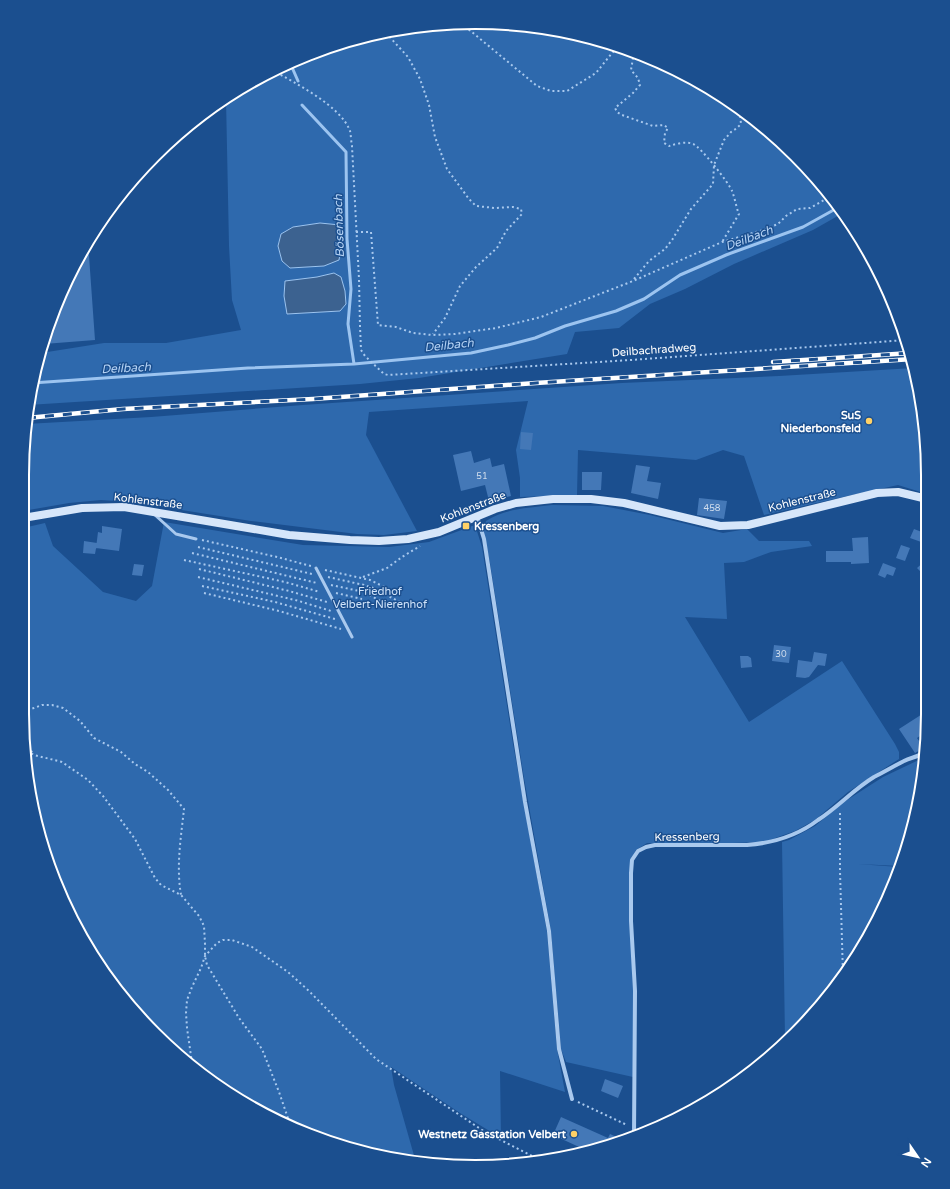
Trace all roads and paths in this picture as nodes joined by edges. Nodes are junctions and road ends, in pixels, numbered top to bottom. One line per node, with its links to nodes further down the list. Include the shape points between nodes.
1 (468, 29): 3 (path, via 538,86 551,91 567,90 596,74)
2 (390, 38): 12 (path, via 408,57 420,79 429,105 435,137 447,169 469,199 476,206 513,208 521,210 522,214 506,231 497,248 460,286 445,318)
3 (614, 52)
4 (633, 58): 7 (path, via 631,70 640,85 615,108 617,112 653,126 664,125 668,128 664,143 669,146 688,142 695,144)
5 (280, 74): 9 (path, via 335,110 350,131)
6 (740, 116): 7 (path, via 741,124 724,140)
7 (714, 165): 10 (path, via 732,190 739,214); 11 (path, via 713,184 691,209 665,249 649,261)
8 (826, 199): 10 (path, via 810,208 797,209 778,224)
9 (356, 232): 12 (path, via 371,232 378,325); 13 (path, Deilbachradweg, via 361,350 388,376)
10 (722, 242): 11 (path)
11 (633, 281): 12 (path, via 541,317 496,328)
12 (432, 335)
13 (900, 340)
14 (921, 498): 16 (main road, Kohlenstraße, via 898,492 877,493 748,525 720,526 624,503 591,499 553,499 516,503)
15 (153, 512): 16 (main road, Kohlenstraße, via 289,535 350,540 408,539 439,532); 17 (main road, Kohlenstraße, via 124,507 82,508); 18 (lane, via 176,534)
16 (477, 516): 52 (street, via 484,539 525,802 549,930 560,1049)
17 (29, 517)
18 (196, 538): 23 (path, via 277,556)
19 (422, 545): 27 (path, via 386,568)
20 (198, 547): 25 (path)
21 (192, 554): 28 (path)
22 (184, 560): 31 (path)
23 (316, 568): 25 (lane); 27 (path)
24 (199, 569): 34 (path)
25 (320, 575): 28 (lane); 35 (path, via 373,588)
26 (198, 577): 38 (path)
27 (362, 577): 32 (path)
28 (324, 584): 31 (lane); 37 (path, via 364,592)
29 (202, 586): 39 (path, via 275,602)
30 (204, 593): 40 (path, via 304,617)
31 (329, 594): 33 (path, via 332,592); 34 (lane)
32 (401, 595)
33 (362, 599)
34 (334, 602): 36 (path, via 335,600); 38 (lane)
35 (400, 602)
36 (360, 606)
37 (395, 609)
38 (340, 613): 39 (lane)
39 (344, 622): 40 (lane)
40 (349, 632): 41 (lane)
41 (352, 637)
42 (29, 710): 48 (path, via 42,705 62,708 80,721 94,738 120,752 148,772 184,808 179,849)
43 (31, 750): 45 (path)
44 (31, 753): 45 (path)
45 (34, 755): 48 (path, via 62,762 88,780 135,839 155,878 161,885)
46 (919, 756): 47 (street, Kressenberg, via 872,778)
47 (840, 802): 50 (path); 54 (street, Kressenberg, via 804,829 775,841 747,845 655,845 638,851 632,860 630,888 635,991)
48 (181, 895): 49 (path, via 204,926)
49 (205, 956): 51 (path, via 192,987 186,1013); 53 (path, via 212,974 262,1049); 55 (path, via 223,940 232,940 252,947 288,972 376,1059 485,1132)
50 (843, 967)
51 (191, 1058)
52 (572, 1099): 54 (path)
53 (288, 1119)
54 (634, 1128)
55 (532, 1156)

